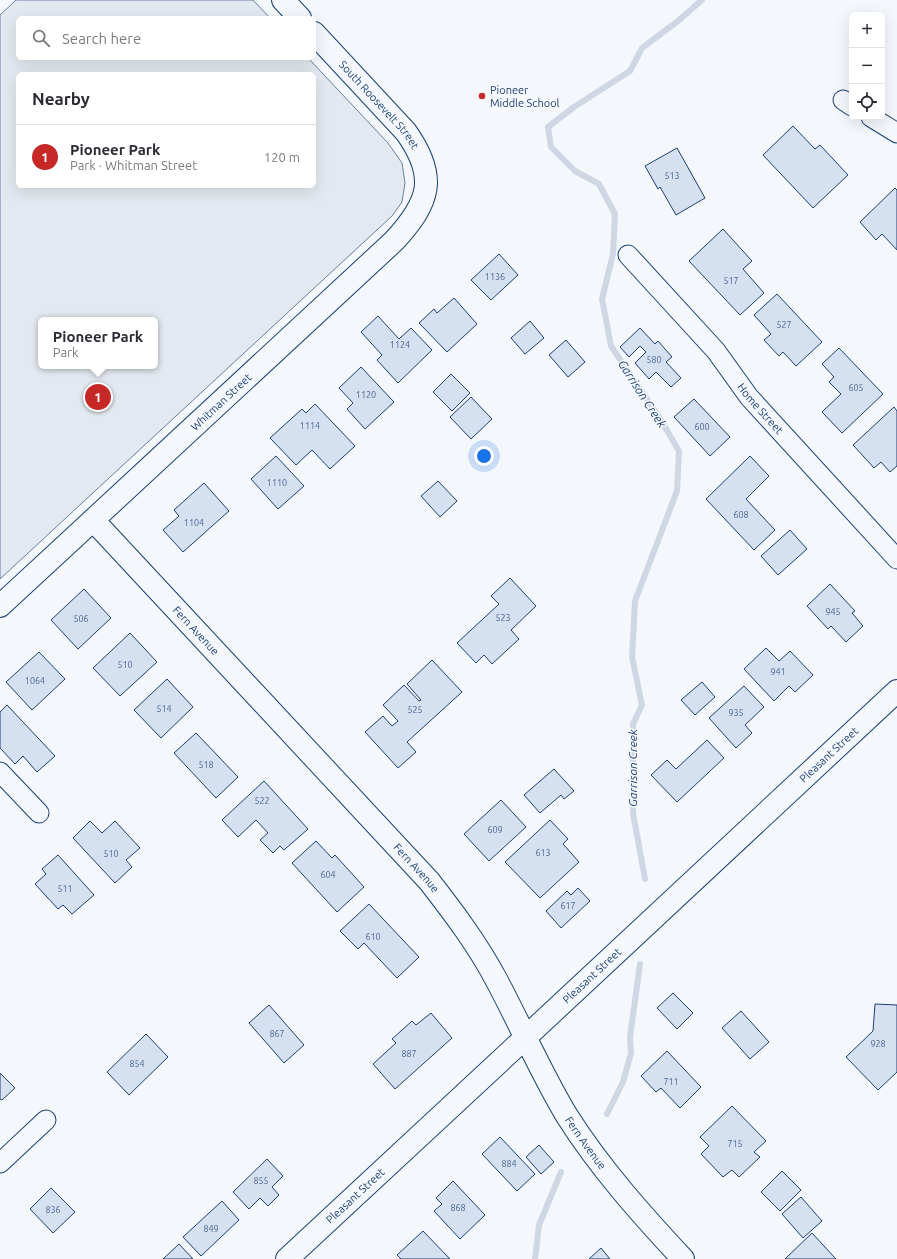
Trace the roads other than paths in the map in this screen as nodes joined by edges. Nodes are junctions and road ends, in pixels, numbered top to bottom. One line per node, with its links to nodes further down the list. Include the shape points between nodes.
1 (283, 0): 2 (main road)
2 (298, 16)
3 (316, 35): 6 (main road, South Roosevelt Street, via 406,132 422,162)
4 (876, 120): 5 (street)
5 (897, 133)
6 (426, 187): 8 (main road, Whitman Street, via 423,202 415,216 394,241)
7 (628, 255): 9 (street, Home Street, via 716,351 749,397)
8 (94, 520): 10 (main road, Whitman Street); 14 (main road, Fern Avenue, via 429,881 481,952)
9 (897, 560)
10 (0, 606)
11 (897, 691): 14 (main road, Pleasant Street)
12 (0, 772): 13 (street)
13 (39, 813)
14 (526, 1037): 17 (main road, Pleasant Street); 18 (main road, Fern Avenue, via 567,1115 588,1148 645,1218)
15 (46, 1120): 16 (street)
16 (0, 1163)
17 (287, 1259)
18 (683, 1259)

